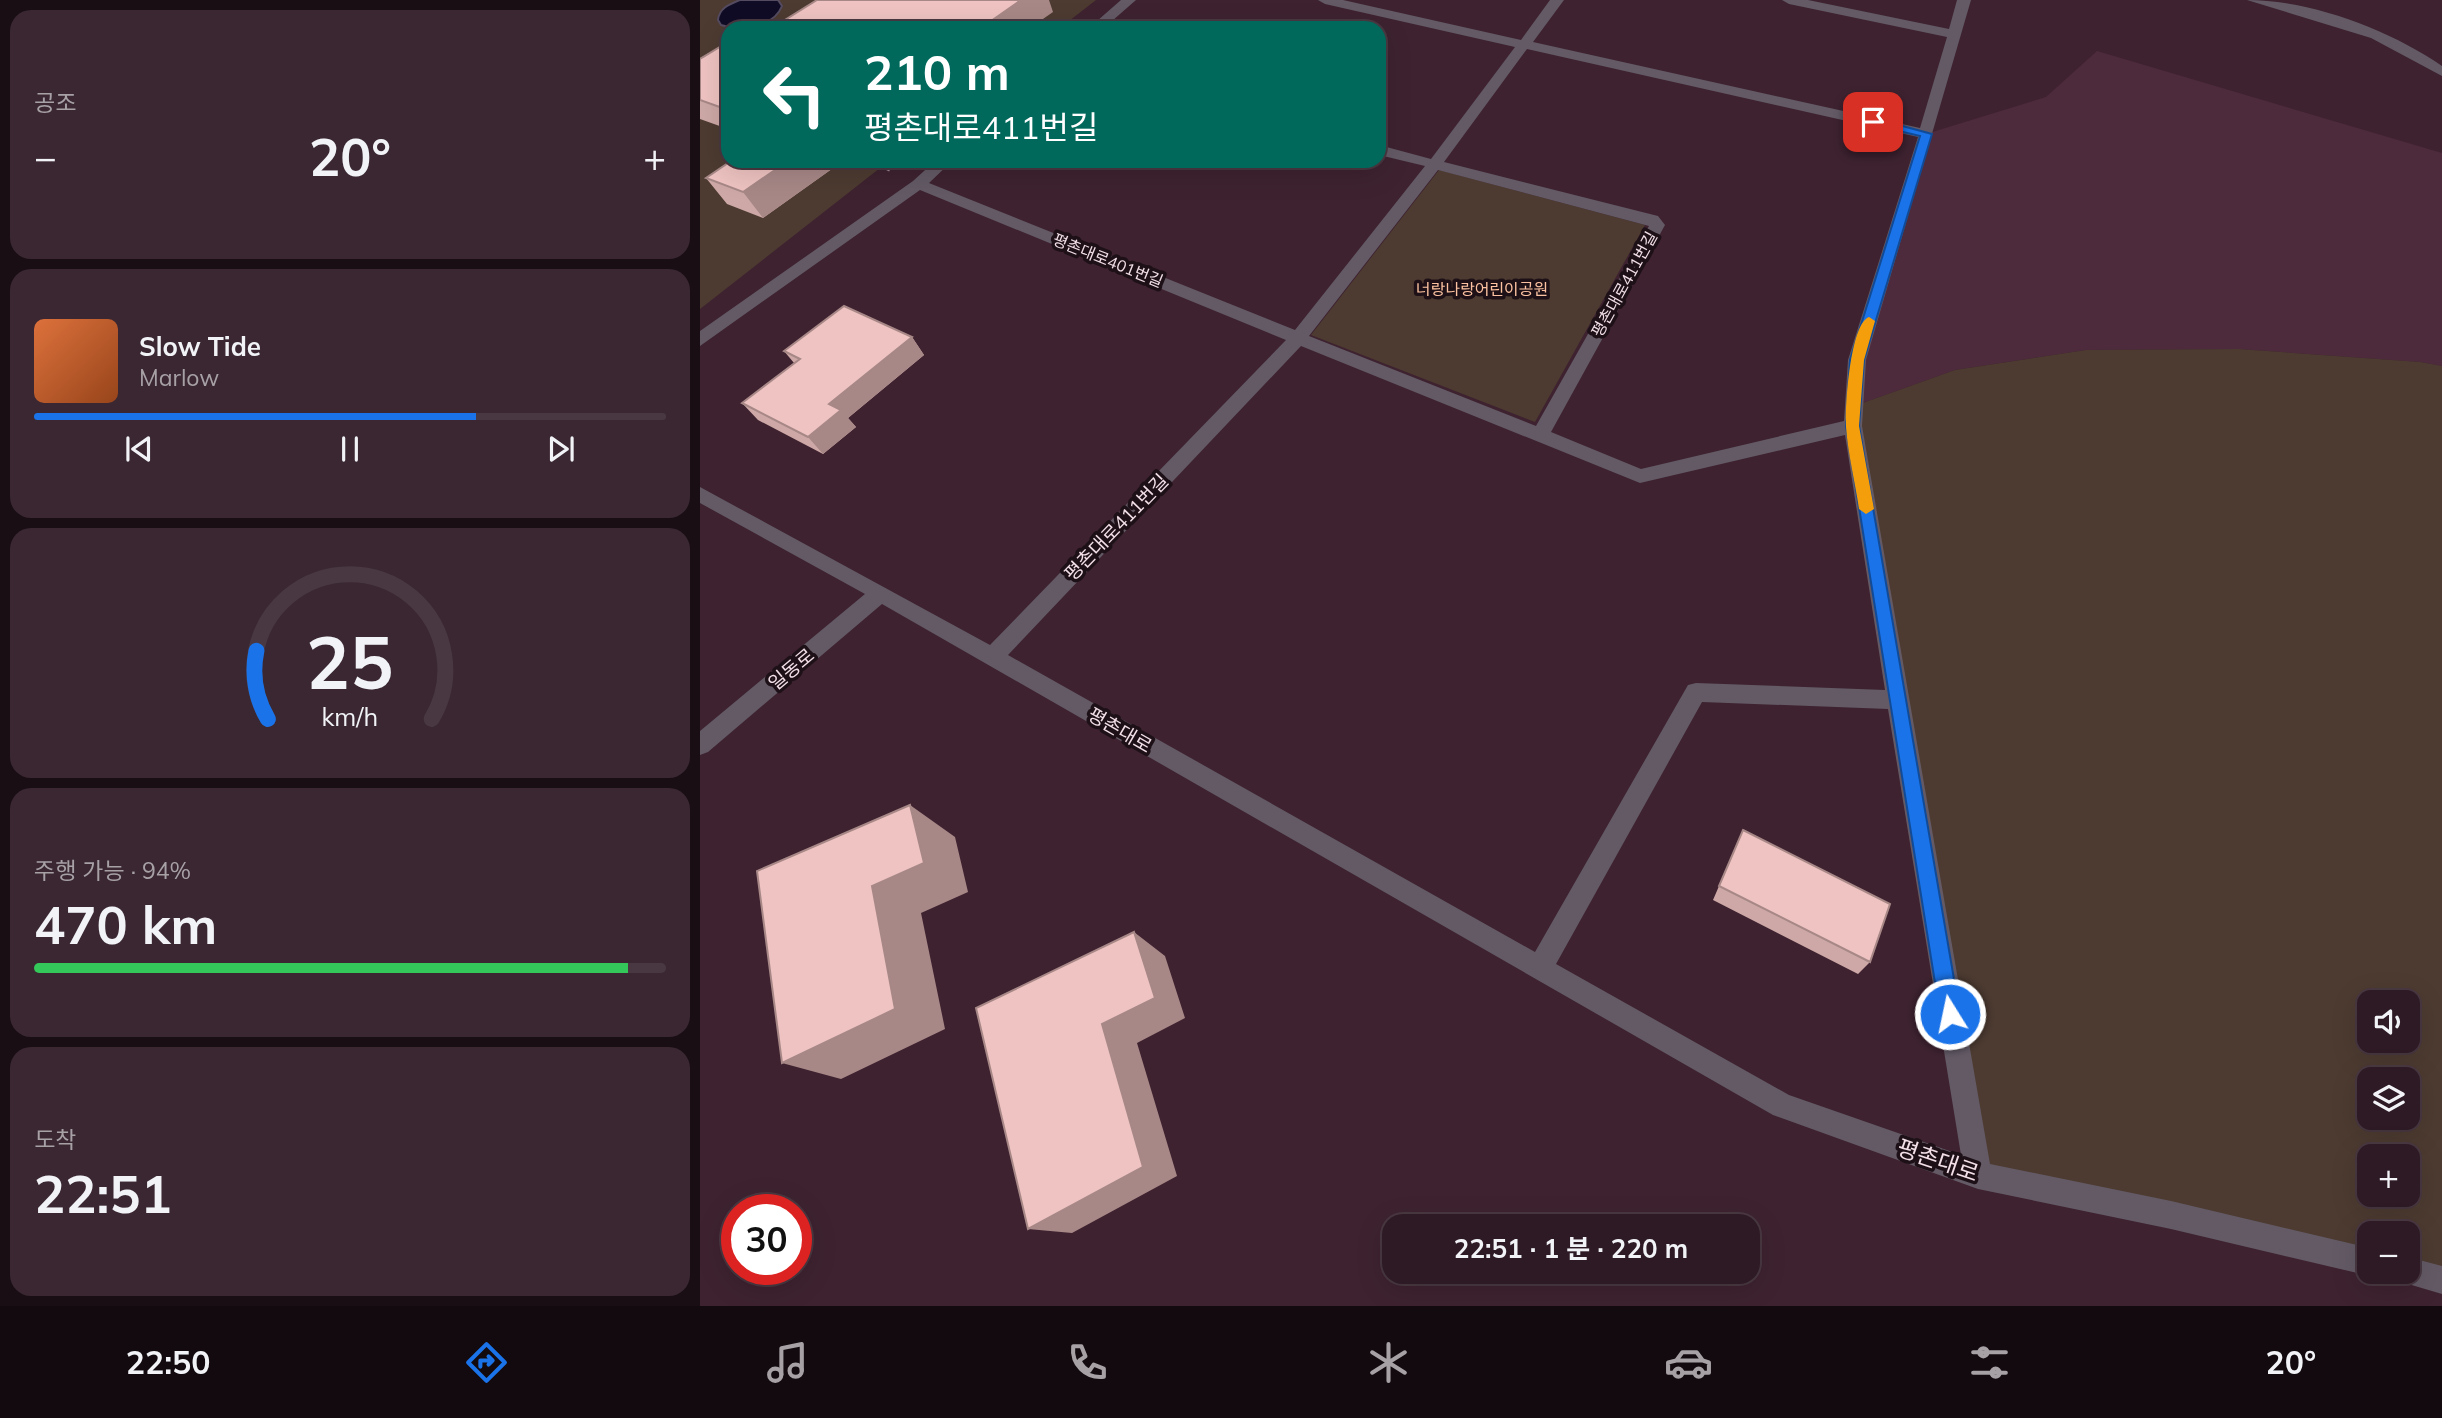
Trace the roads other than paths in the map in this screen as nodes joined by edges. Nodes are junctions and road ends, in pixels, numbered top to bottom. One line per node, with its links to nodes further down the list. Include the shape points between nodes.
1 (1129, 0): 7 (street)
2 (1325, 0): 9 (street)
3 (1557, 0): 9 (street, 평촌대로411번길)
4 (1789, 0): 8 (street)
5 (1964, 0): 8 (street)
6 (2254, 0): 10 (street, via 2386,39)
7 (1104, 21)
8 (1953, 34): 11 (street)
9 (1525, 44): 11 (street); 13 (street, 평촌대로411번길)
10 (2442, 72)
11 (1926, 134): 18 (street, via 1857,360)
12 (1386, 152): 13 (street)
13 (1435, 164): 16 (street, 평촌대로411번길); 19 (street, 평촌대로411번길, via 1657,225)
14 (936, 168): 15 (street)
15 (918, 184): 16 (street, 평촌대로401번길); 17 (street)
16 (1298, 337): 19 (street); 22 (street, 평촌대로411번길)
17 (700, 340)
18 (1853, 426): 19 (street, via 1640,476); 23 (street)
19 (1540, 435)
20 (700, 494): 21 (street, 평촌대로)
21 (881, 593): 22 (street, 평촌대로); 24 (street, 일동로)
22 (992, 657): 25 (street, 평촌대로)
23 (1898, 700): 25 (street, via 1696,692); 26 (street)
24 (700, 745)
25 (1540, 968): 26 (street, 평촌대로, via 1782,1106)
26 (1978, 1175): 27 (street, 평촌대로)
27 (2357, 1259)
28 (2420, 1274): 29 (street)
29 (2442, 1280)

